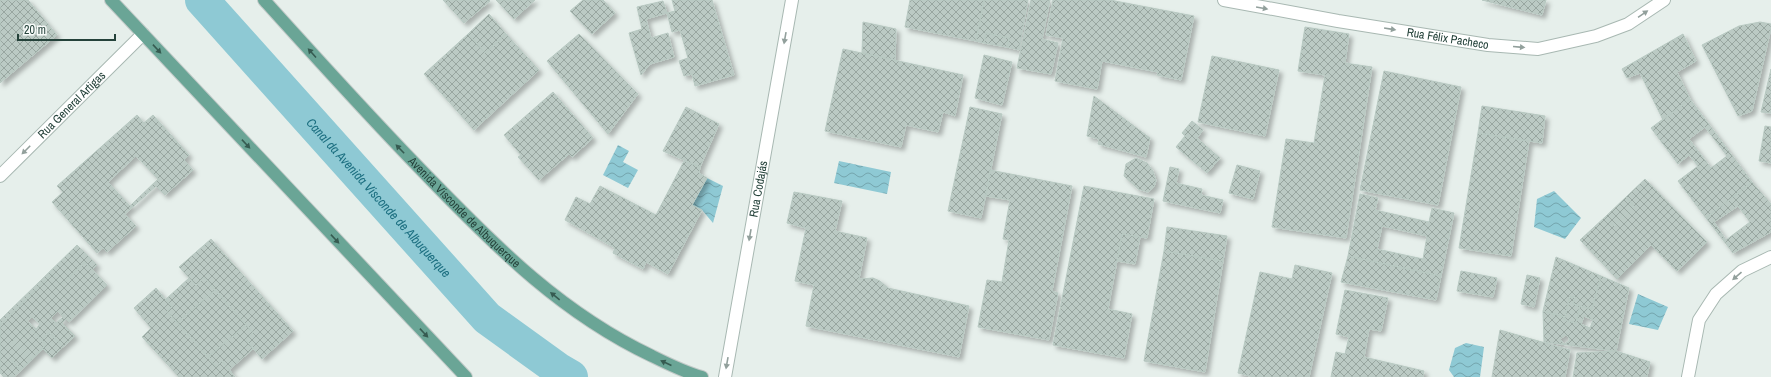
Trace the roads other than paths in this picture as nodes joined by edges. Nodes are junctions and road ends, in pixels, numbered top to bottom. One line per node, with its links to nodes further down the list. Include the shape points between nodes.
1 (112, 0): 6 (main road)
2 (264, 0): 10 (main road, Avenida Visconde de Albuquerque, one-way to 2, via 615,338 574,311 510,260 362,110)
3 (792, 0): 11 (street, Rua Codajás, one-way to 11)
4 (1224, 0): 5 (street, Rua Félix Pacheco, one-way to 5, via 1488,45 1538,49 1596,36 1628,24)
5 (1663, 0)
6 (143, 34): 7 (street, Rua General Artigas, one-way to 7); 9 (main road, one-way to 9)
7 (0, 176)
8 (1771, 257): 12 (street, one-way to 12, via 1742,271 1716,294 1699,320)
9 (466, 377)
10 (702, 377)
11 (725, 377)
12 (1688, 377)

